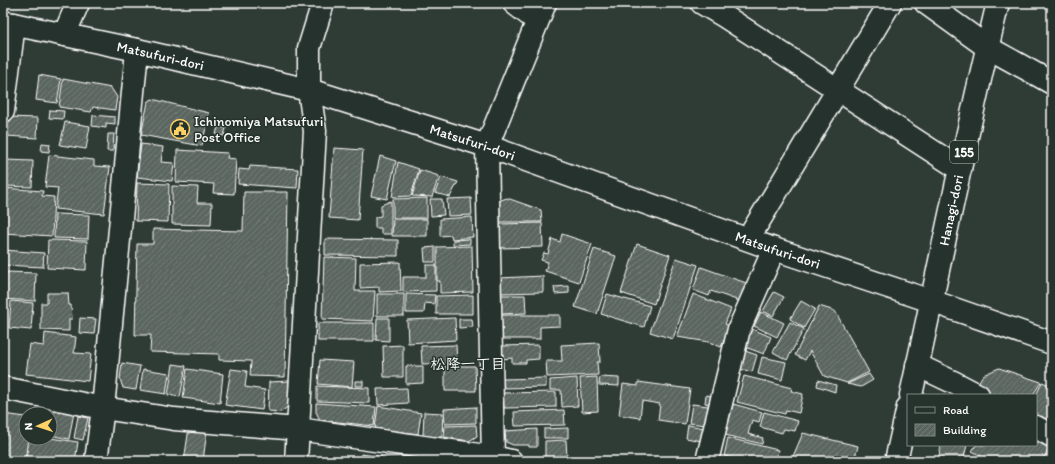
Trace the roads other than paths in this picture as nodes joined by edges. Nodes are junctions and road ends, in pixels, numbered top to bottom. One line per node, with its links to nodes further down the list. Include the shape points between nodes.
1 (78, 3): 10 (main road)
2 (323, 3): 14 (main road, via 309,48)
3 (514, 3): 8 (main road)
4 (702, 3): 15 (main road)
5 (890, 3): 15 (main road)
6 (926, 3): 11 (main road)
7 (998, 3): 11 (main road, Hanagi-dori / 155)
8 (541, 12): 17 (main road)
9 (8, 23): 10 (main road, Matsufuri-dori); 16 (main road)
10 (64, 35): 12 (main road, Matsufuri-dori)
11 (987, 47): 13 (main road); 18 (main road, Hanagi-dori / 155)
12 (137, 50): 14 (main road, Matsufuri-dori); 27 (main road)
13 (1052, 83)
14 (309, 90): 17 (main road, Matsufuri-dori); 30 (main road, via 315,131)
15 (838, 90): 18 (main road); 19 (main road)
16 (3, 111)
17 (487, 146): 19 (main road, Matsufuri-dori); 32 (main road)
18 (960, 169): 21 (main road, Hanagi-dori / 155)
19 (748, 240): 20 (main road, Matsufuri-dori)
20 (774, 249): 21 (main road, Matsufuri-dori); 35 (main road, via 739,329)
21 (931, 302): 22 (main road, Matsufuri-dori); 23 (main road, 155)
22 (1052, 343)
23 (918, 365): 25 (main road, 155); 26 (main road)
24 (3, 388): 27 (main road)
25 (911, 394)
26 (976, 394)
27 (103, 408): 30 (main road, via 174,419); 33 (main road)
28 (907, 412): 36 (main road)
29 (1037, 428): 31 (main road)
30 (298, 430): 32 (main road); 34 (main road)
31 (1052, 436)
32 (499, 460)
33 (96, 461)
34 (296, 461)
35 (707, 461)
36 (896, 461)

